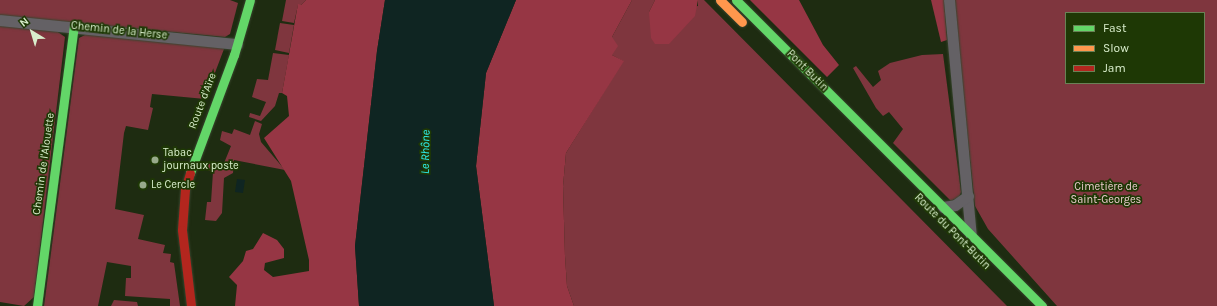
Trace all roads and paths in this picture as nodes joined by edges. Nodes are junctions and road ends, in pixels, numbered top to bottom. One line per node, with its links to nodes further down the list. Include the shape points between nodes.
1 (250, 0): 8 (street, Route d'Aïre)
2 (720, 0): 7 (street)
3 (736, 0): 9 (street, Pont Butin)
4 (949, 0): 10 (street, Route du Pont-Butin)
5 (0, 20): 6 (street, Chemin de la Herse)
6 (74, 26): 8 (street, Chemin de la Herse); 13 (street, Chemin de l'Alouette)
7 (747, 27)
8 (237, 44): 14 (street, Route d'Aïre, via 185,189 182,230)
9 (886, 150): 11 (street, Route du Pont-Butin)
10 (968, 196): 11 (street, via 955,205); 12 (street, Route du Pont-Butin)
11 (943, 207): 12 (street, Route du Pont-Butin)
12 (971, 235): 15 (street, Route du Pont-Butin)
13 (37, 306)
14 (191, 306)
15 (1042, 306)

